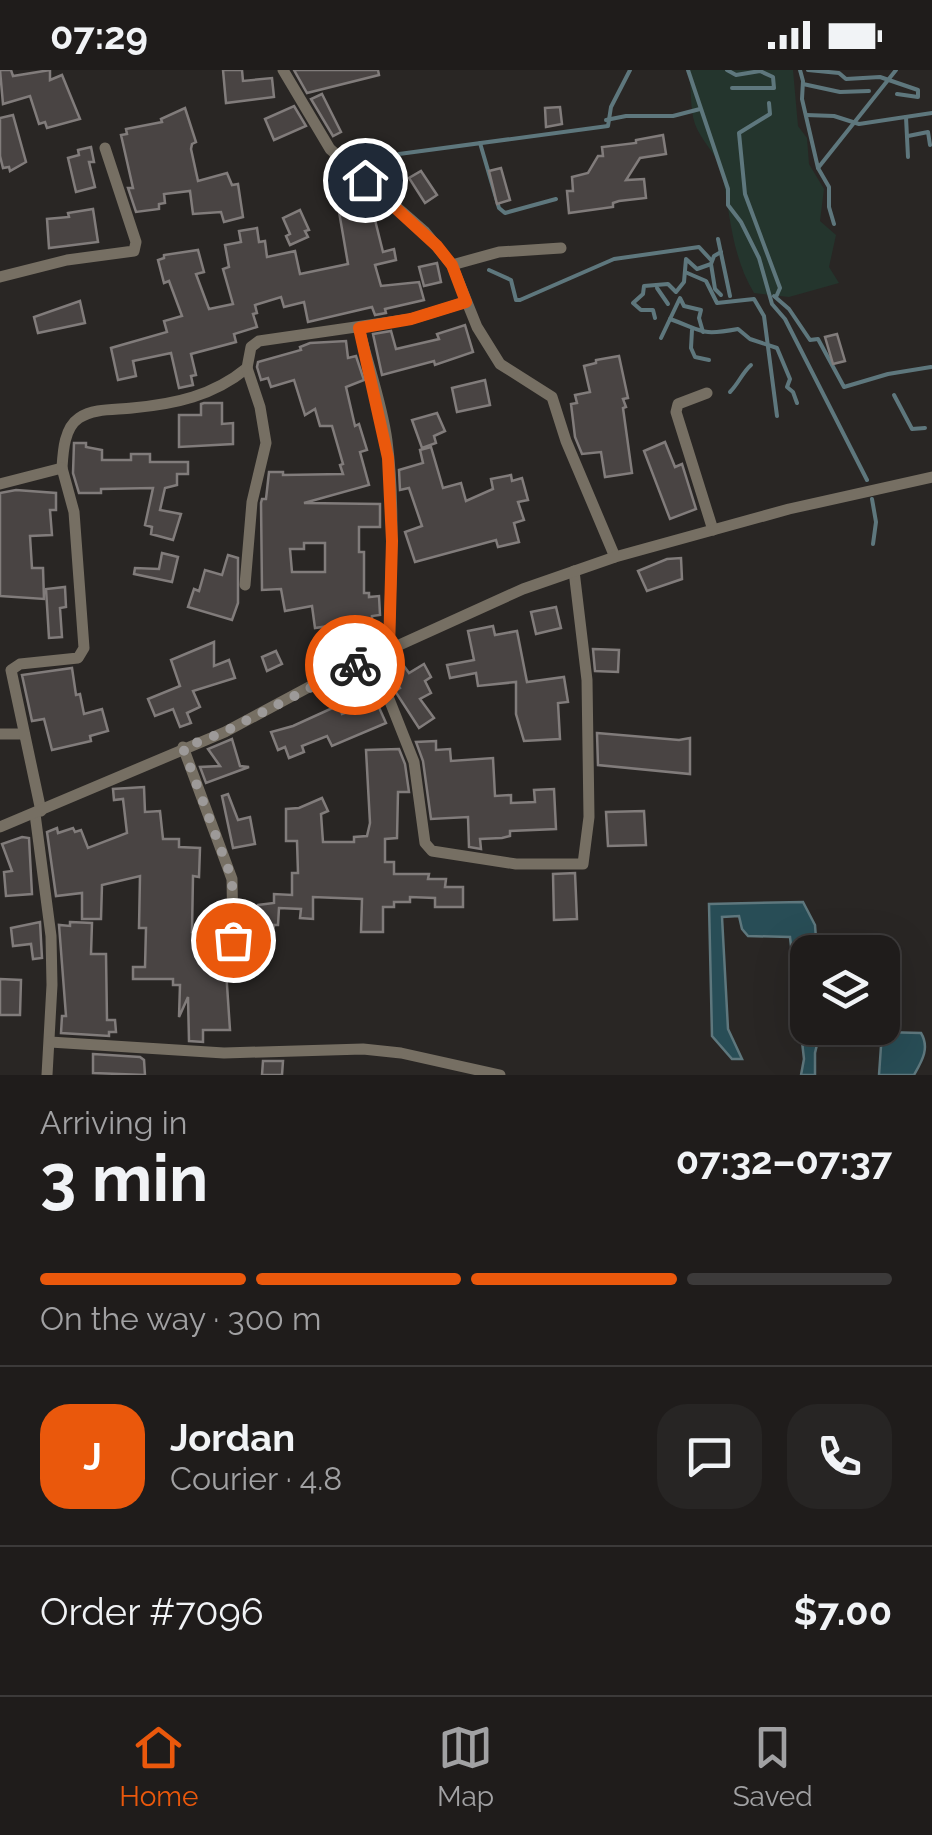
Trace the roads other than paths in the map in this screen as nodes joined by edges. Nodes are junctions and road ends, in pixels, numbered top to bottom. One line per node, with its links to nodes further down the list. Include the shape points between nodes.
1 (283, 70): 4 (street, via 330,150 425,232)
2 (105, 148): 5 (street, via 134,251)
3 (561, 248): 4 (street, via 498,252)
4 (452, 265): 6 (street)
5 (0, 277)
6 (466, 302): 7 (street); 14 (street, via 500,364 552,397)
7 (359, 328): 8 (street, via 259,340); 17 (street, via 388,458)
8 (247, 368): 10 (street, via 220,388 175,403 78,418 68,431); 16 (street, via 266,443 252,502)
9 (707, 393): 13 (street, via 678,404 676,412)
10 (62, 468): 12 (street); 20 (street, via 74,512 84,648 69,661 12,667)
11 (932, 476): 13 (street)
12 (0, 484)
13 (713, 530): 14 (street)
14 (616, 557): 15 (street)
15 (574, 572): 17 (street); 18 (street, via 587,680 590,817 582,864 516,864 432,852 425,844 414,762)
16 (245, 584)
17 (389, 650): 18 (street)
18 (366, 660): 21 (street)
19 (0, 734): 20 (street)
20 (24, 734): 22 (street)
21 (183, 748): 22 (street); 24 (street, via 232,879)
22 (38, 813): 23 (street); 25 (street, via 51,936)
23 (0, 827)
24 (233, 940)
25 (50, 1042): 26 (street); 27 (street, via 224,1053 363,1049)
26 (47, 1075)
27 (500, 1075)

